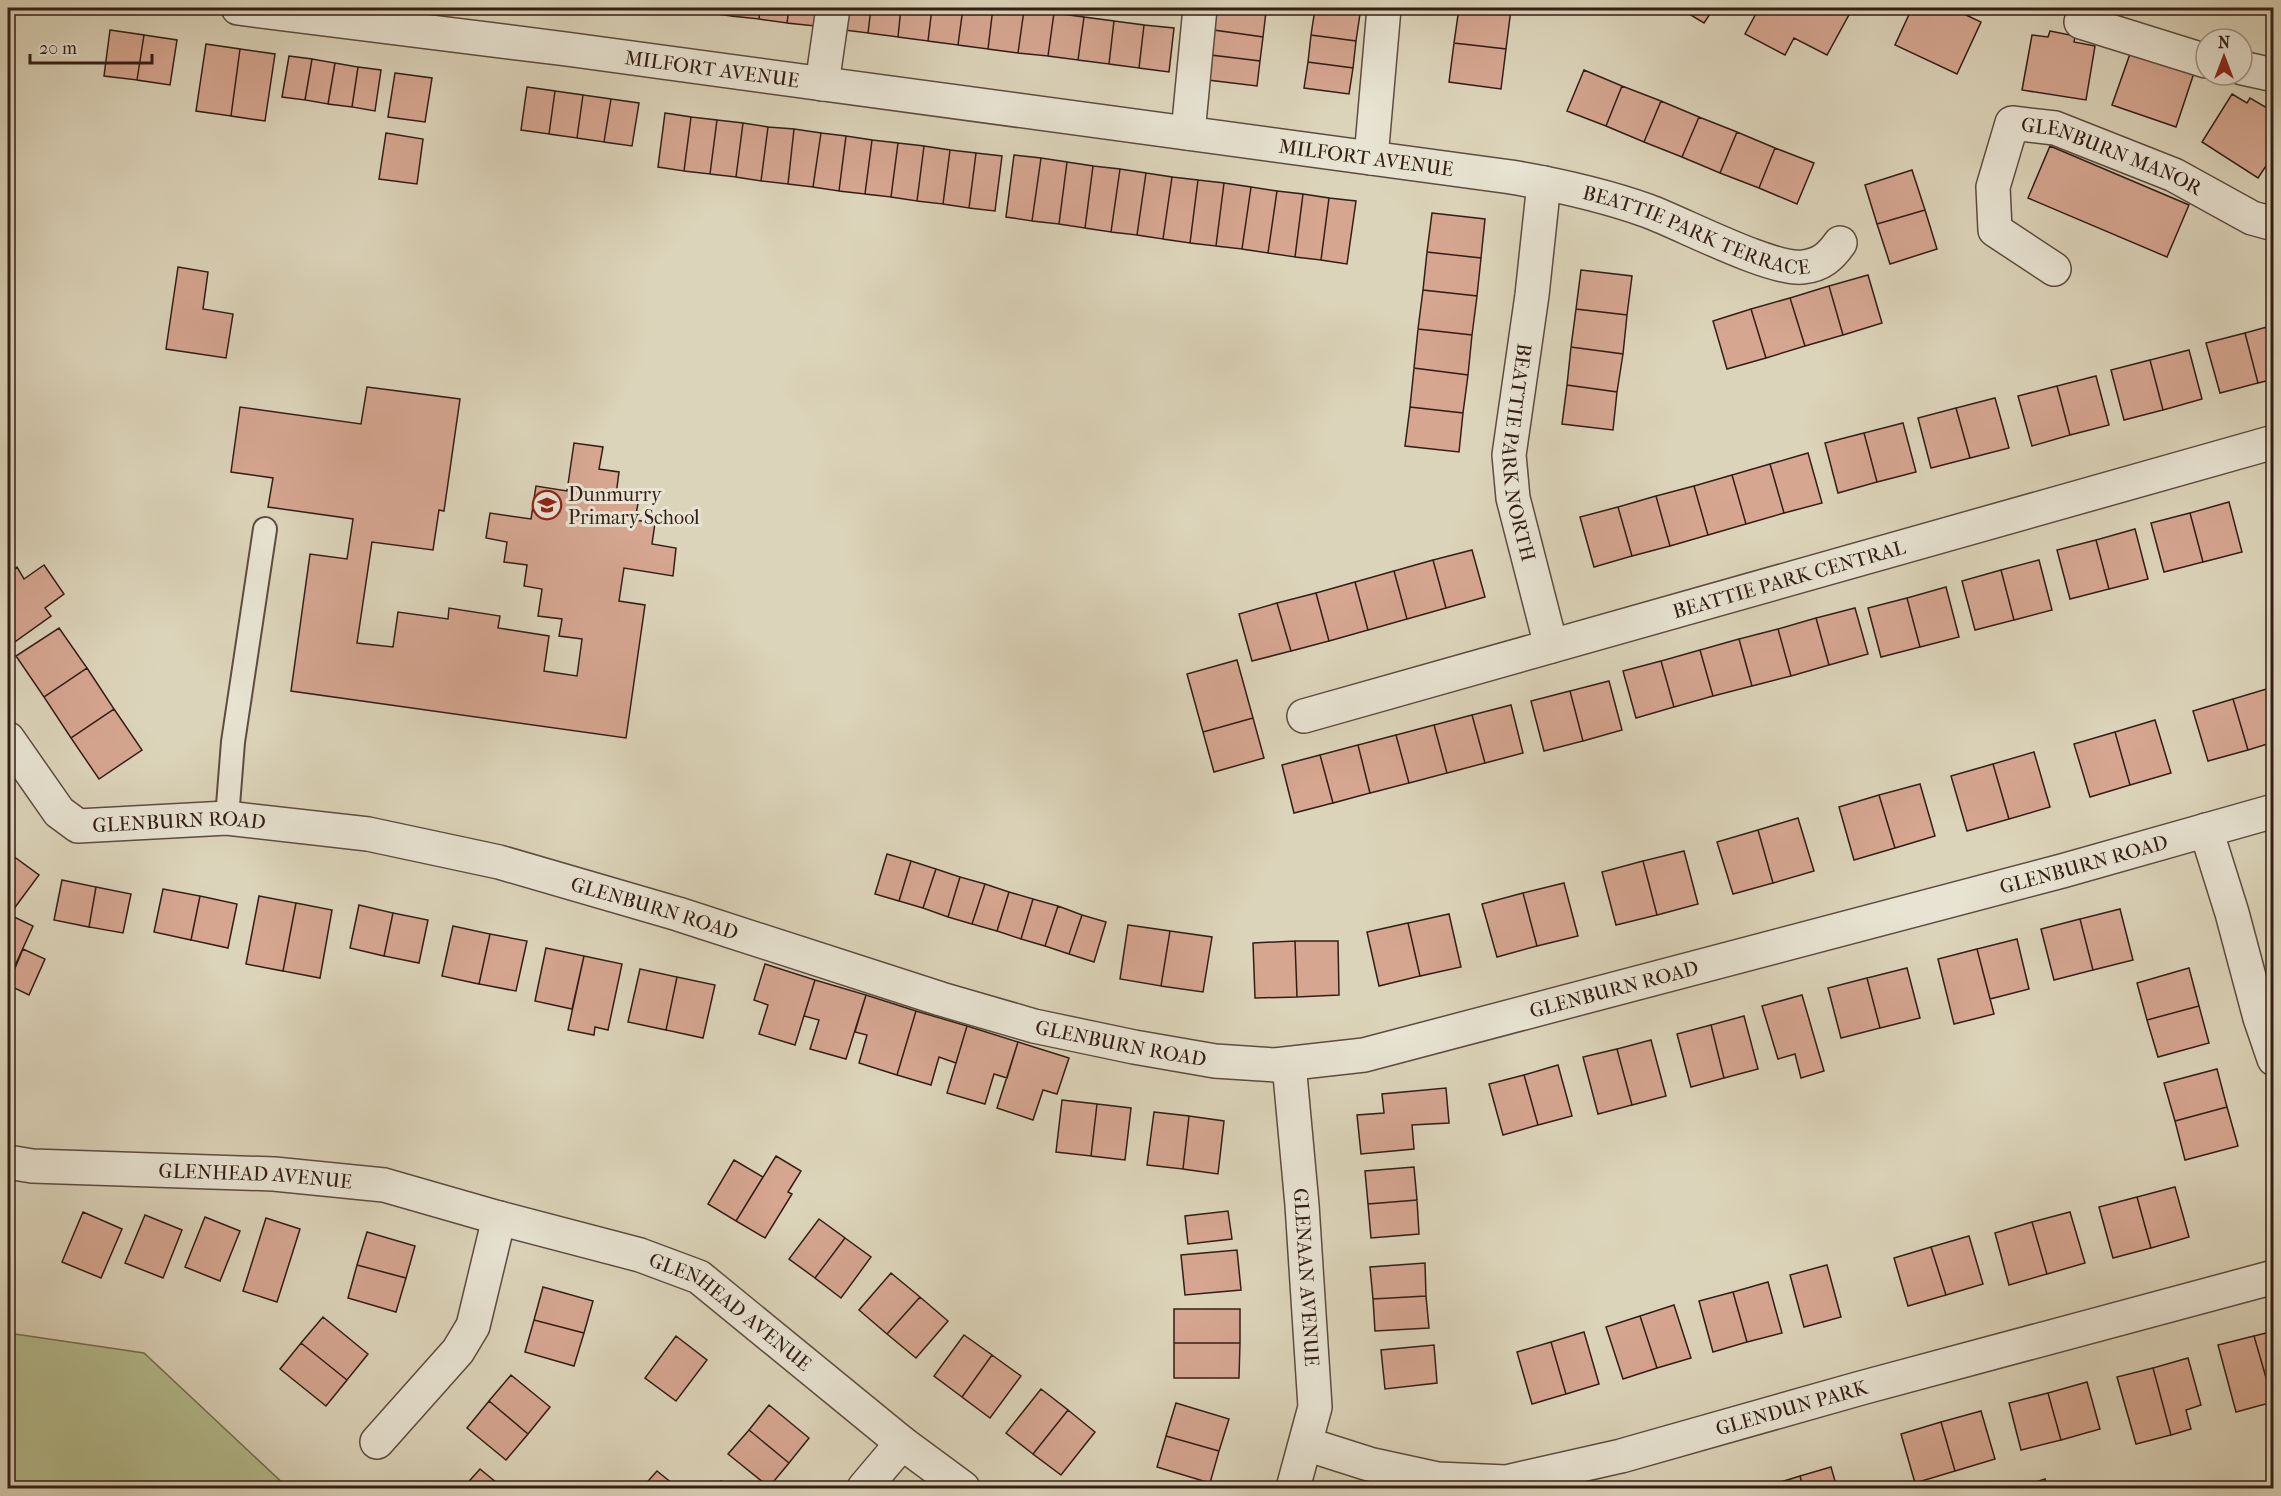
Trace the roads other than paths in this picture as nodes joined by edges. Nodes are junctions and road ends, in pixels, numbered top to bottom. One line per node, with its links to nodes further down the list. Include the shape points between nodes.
1 (238, 8): 9 (street, MILFORT AVENUE)
2 (833, 8): 9 (street)
3 (1200, 8): 10 (street)
4 (1383, 8): 11 (street)
5 (2081, 22): 6 (street)
6 (2194, 57)
7 (2254, 71): 8 (street)
8 (2274, 75)
9 (822, 84): 10 (street, MILFORT AVENUE)
10 (1188, 134): 11 (street, MILFORT AVENUE)
11 (1371, 158): 12 (street, MILFORT AVENUE)
12 (1544, 183): 14 (street, BEATTIE PARK TERRACE, via 1577,189 1649,212 1771,262 1802,267 1828,259); 18 (street, BEATTIE PARK NORTH, via 1509,455 1513,498)
13 (2274, 224): 15 (street, GLENBURN MANOR, via 2252,218 2174,175 2055,128 2012,123 1993,187 1995,230)
14 (1840, 243)
15 (2054, 270)
16 (2274, 441): 18 (street, BEATTIE PARK CENTRAL)
17 (265, 529): 22 (lane, via 233,741)
18 (1551, 646): 19 (street, BEATTIE PARK CENTRAL)
19 (1304, 716)
20 (8, 739): 22 (street, GLENBURN ROAD, via 59,812 78,826)
21 (2274, 811): 23 (street, GLENBURN ROAD)
22 (227, 818): 25 (street, GLENBURN ROAD, via 368,834 499,862 1034,1026 1215,1061)
23 (2206, 830): 24 (street); 25 (street, GLENBURN ROAD, via 2062,872 1375,1052)
24 (2274, 1059)
25 (1289, 1064): 31 (street, GLENAAN AVENUE, via 1314,1407)
26 (8, 1162): 27 (street, GLENHEAD AVENUE, via 274,1174 384,1185)
27 (499, 1218): 29 (street, via 473,1326 458,1351); 30 (street, GLENHEAD AVENUE, via 640,1255 699,1277)
28 (2274, 1277): 31 (street, GLENDUN PARK, via 1621,1456 1506,1482 1438,1479 1369,1464)
29 (377, 1442)
30 (902, 1443): 32 (street); 33 (street, GLENHEAD AVENUE)
31 (1306, 1444): 34 (street, GLENAAN AVENUE)
32 (864, 1488)
33 (963, 1488)
34 (1293, 1488)

